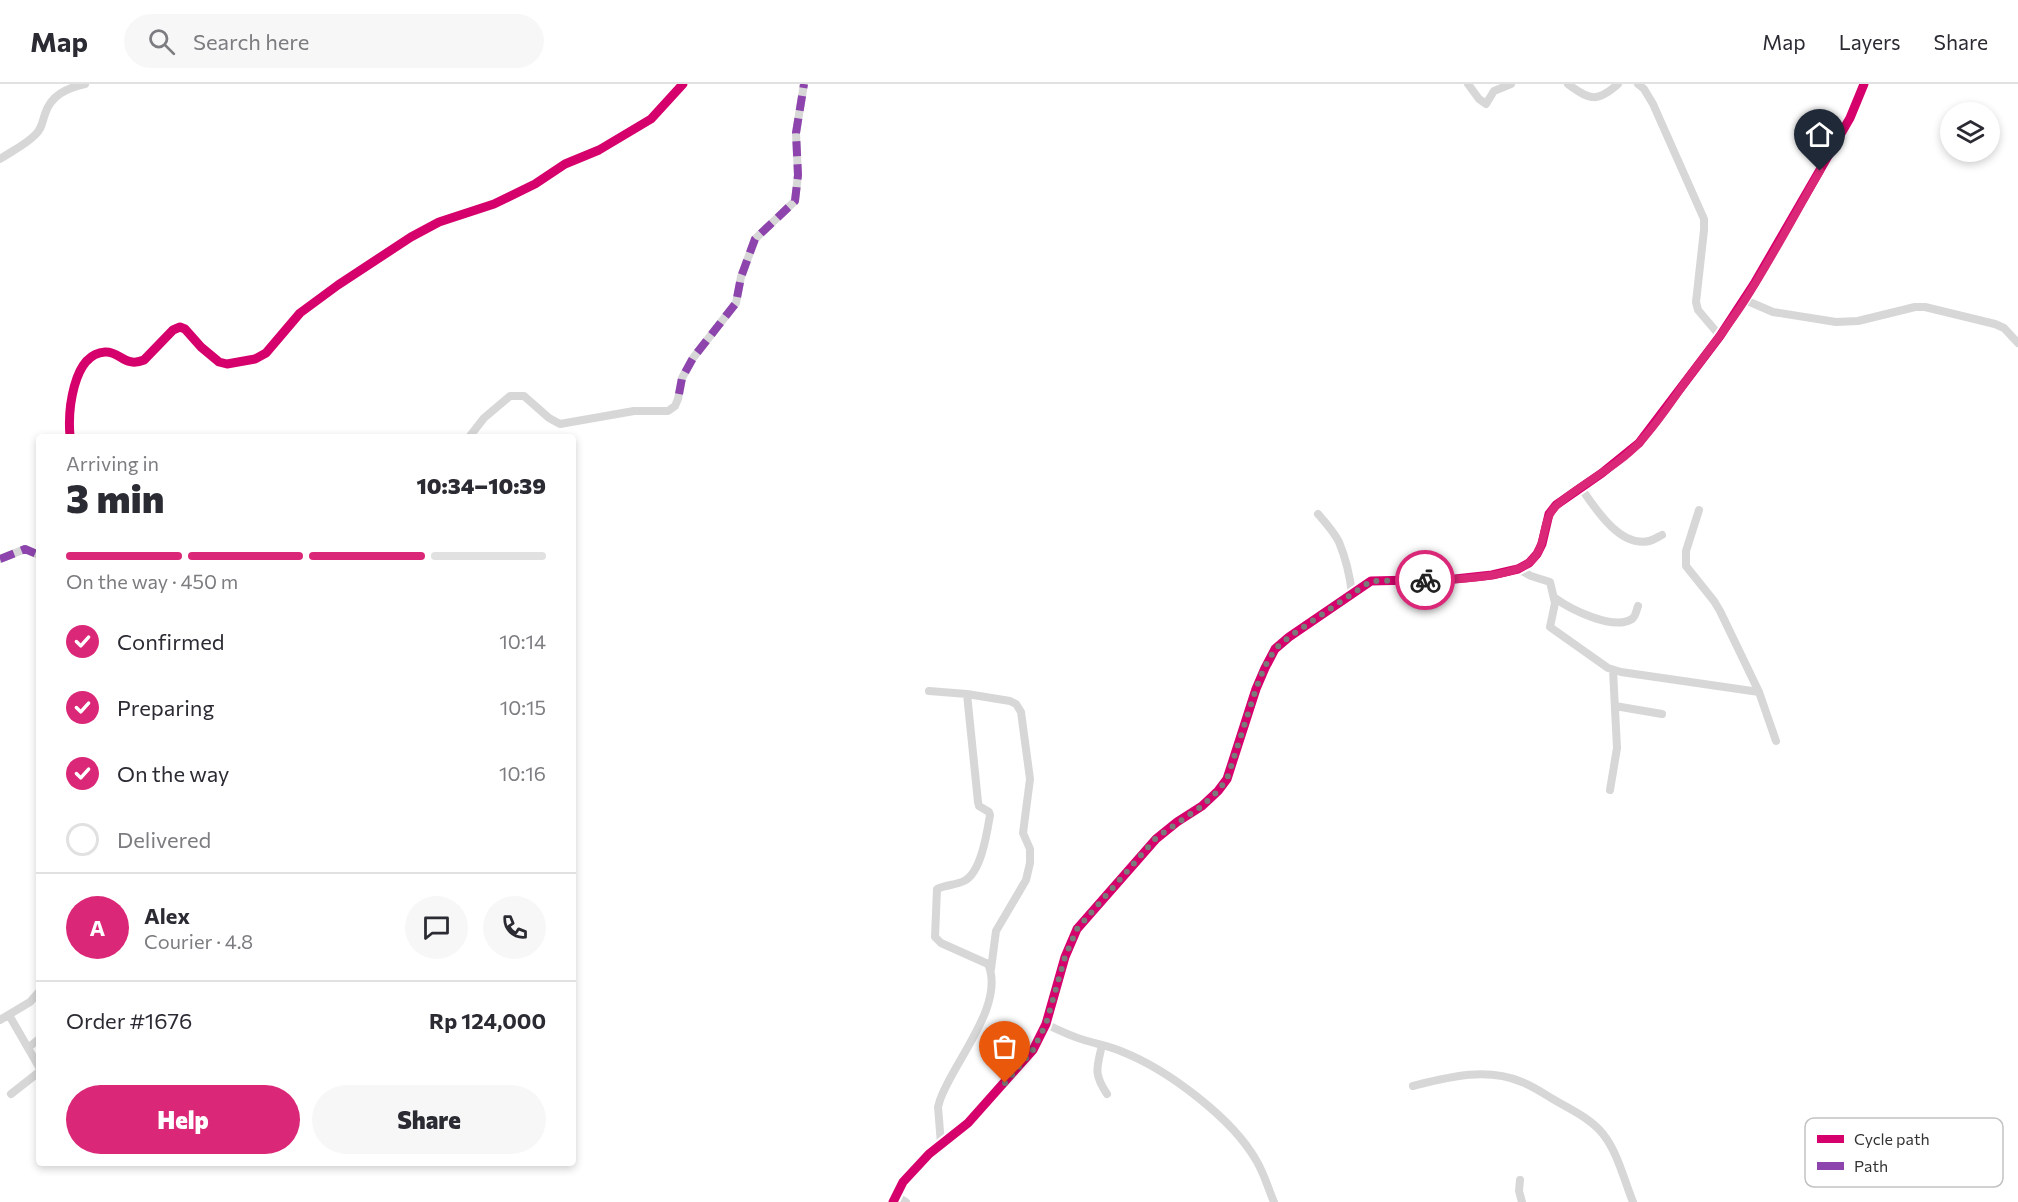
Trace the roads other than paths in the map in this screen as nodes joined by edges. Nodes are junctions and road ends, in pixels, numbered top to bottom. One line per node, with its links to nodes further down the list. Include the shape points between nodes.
1 (85, 84): 10 (street, via 62,92 49,105 35,136)
2 (683, 84): 14 (street, via 651,119 599,150 565,164 494,204 439,222 411,237 300,313 266,353 255,359 219,362 180,327 144,360 130,362 108,352 93,357 80,371 75,385)
3 (804, 84): 15 (street, via 796,133 795,201 755,239 736,303 693,358 682,378 675,406 668,411 634,411 560,424 527,398 514,394 484,418)
4 (1468, 84): 5 (street, via 1486,104 1494,91)
5 (1511, 84)
6 (1568, 84): 7 (street, via 1597,98)
7 (1618, 84)
8 (1638, 84): 12 (street, via 1653,104 1704,219 1696,302)
9 (1864, 84): 11 (street, via 1850,118)
10 (0, 159)
11 (1745, 300): 12 (street); 13 (street, via 1779,313 1836,322 1858,321 1915,307 1936,308 1995,324)
12 (1720, 336): 16 (street, via 1639,443)
13 (2018, 343)
14 (70, 434)
15 (472, 434)
16 (1581, 488): 19 (street, via 1619,534 1642,542); 22 (street, via 1549,514 1537,554)
17 (1699, 510): 28 (street, via 1686,551 1686,566 1714,601)
18 (1318, 514): 23 (street, via 1339,542 1349,569)
19 (1662, 535)
20 (36, 554): 21 (street, via 25,549)
21 (0, 559)
22 (1518, 569): 23 (street, via 1455,579 1377,580); 24 (street, via 1550,582)
23 (1352, 594): 38 (street, via 1275,649 1256,689 1227,779 1202,806 1156,838 1077,929)
24 (1555, 598): 25 (street, via 1572,610 1612,622 1631,619); 26 (street, via 1550,627)
25 (1638, 606)
26 (1613, 670): 28 (street); 30 (street)
27 (929, 691): 29 (street)
28 (1759, 692): 32 (street)
29 (967, 694): 34 (street, via 1010,701 1018,706 1029,770 1023,833 1030,849 1028,873 996,931); 34 (street, via 978,802 990,815 972,875 937,889 935,937 988,964)
30 (1615, 706): 31 (street); 33 (street, via 1617,748)
31 (1662, 714)
32 (1776, 741)
33 (1610, 790)
34 (991, 971): 47 (street, via 986,1009 940,1100)
35 (36, 995): 36 (street)
36 (9, 1015): 37 (street); 41 (street)
37 (0, 1020)
38 (1046, 1024): 40 (street); 47 (street, via 1017,1070 968,1123)
39 (36, 1041): 41 (street)
40 (1102, 1045): 46 (street, via 1096,1072); 51 (street, via 1145,1062 1192,1093 1230,1126 1257,1161)
41 (29, 1047): 42 (street)
42 (36, 1061)
43 (36, 1074): 45 (street)
44 (1413, 1086): 53 (street, via 1475,1074 1522,1082 1573,1110 1604,1135)
45 (11, 1094)
46 (1107, 1094)
47 (941, 1144): 49 (street, via 903,1182)
48 (1520, 1180): 52 (street)
49 (894, 1199): 50 (street)
50 (906, 1202)
51 (1274, 1202)
52 (1522, 1202)
53 (1633, 1202)

